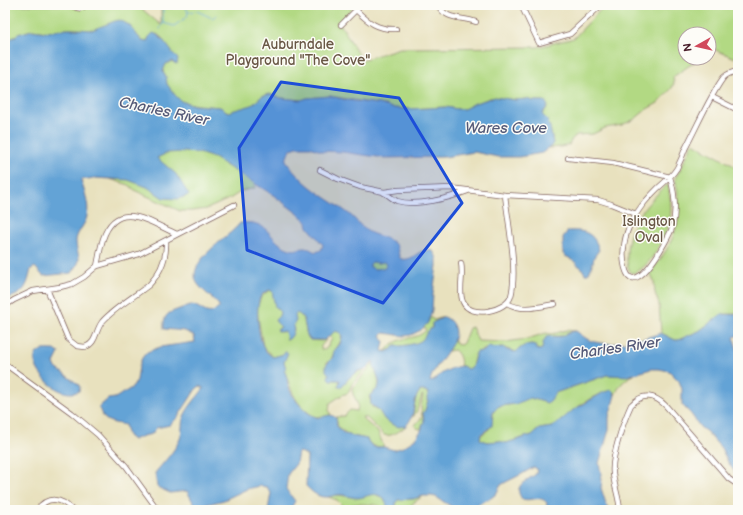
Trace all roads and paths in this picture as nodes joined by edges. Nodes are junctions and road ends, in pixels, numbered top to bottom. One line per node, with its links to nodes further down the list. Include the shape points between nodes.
1 (71, 5): 2 (street, via 79,9)
2 (86, 5)
3 (361, 5): 7 (street)
4 (438, 5): 8 (street, via 442,12 448,15)
5 (521, 5): 6 (street, via 539,43 570,34)
6 (601, 5)
7 (356, 10): 9 (street); 10 (street, via 374,26)
8 (476, 22)
9 (341, 25)
10 (396, 30)
11 (738, 71): 12 (street, via 725,76)
12 (712, 97): 13 (street); 16 (street, via 677,168)
13 (738, 110)
14 (568, 158): 16 (street, via 613,163)
15 (320, 170): 18 (street, via 360,187)
16 (670, 177): 21 (street); 21 (street, via 675,210 669,236 646,270 641,275 630,277 625,269 624,249 627,231)
17 (470, 191): 18 (street, via 451,188); 18 (street, via 423,202 395,200); 19 (street)
18 (384, 192)
19 (505, 195): 21 (street, via 598,200); 27 (street, via 513,268 512,292)
20 (234, 205): 22 (street)
21 (636, 214)
22 (176, 234): 23 (street); 25 (street, via 135,217 117,218 109,226 103,239)
23 (166, 241): 25 (street, via 131,257); 26 (street, via 164,262 155,279 108,316 98,328 93,342 85,348 68,339)
24 (461, 263): 27 (street, via 462,300 466,308 478,312 502,307)
25 (97, 266): 26 (street, via 72,284)
26 (47, 289): 29 (street, via 33,291)
27 (507, 303): 28 (street, via 516,307 532,308)
28 (555, 304)
29 (5, 306)
30 (5, 364): 34 (street, via 94,431 126,466)
31 (738, 485): 35 (street, via 729,479 666,406 655,397 646,397 631,405 615,452 613,474)
32 (37, 510): 33 (street, via 51,500 61,501)
33 (72, 510)
34 (158, 510)
35 (620, 510)

